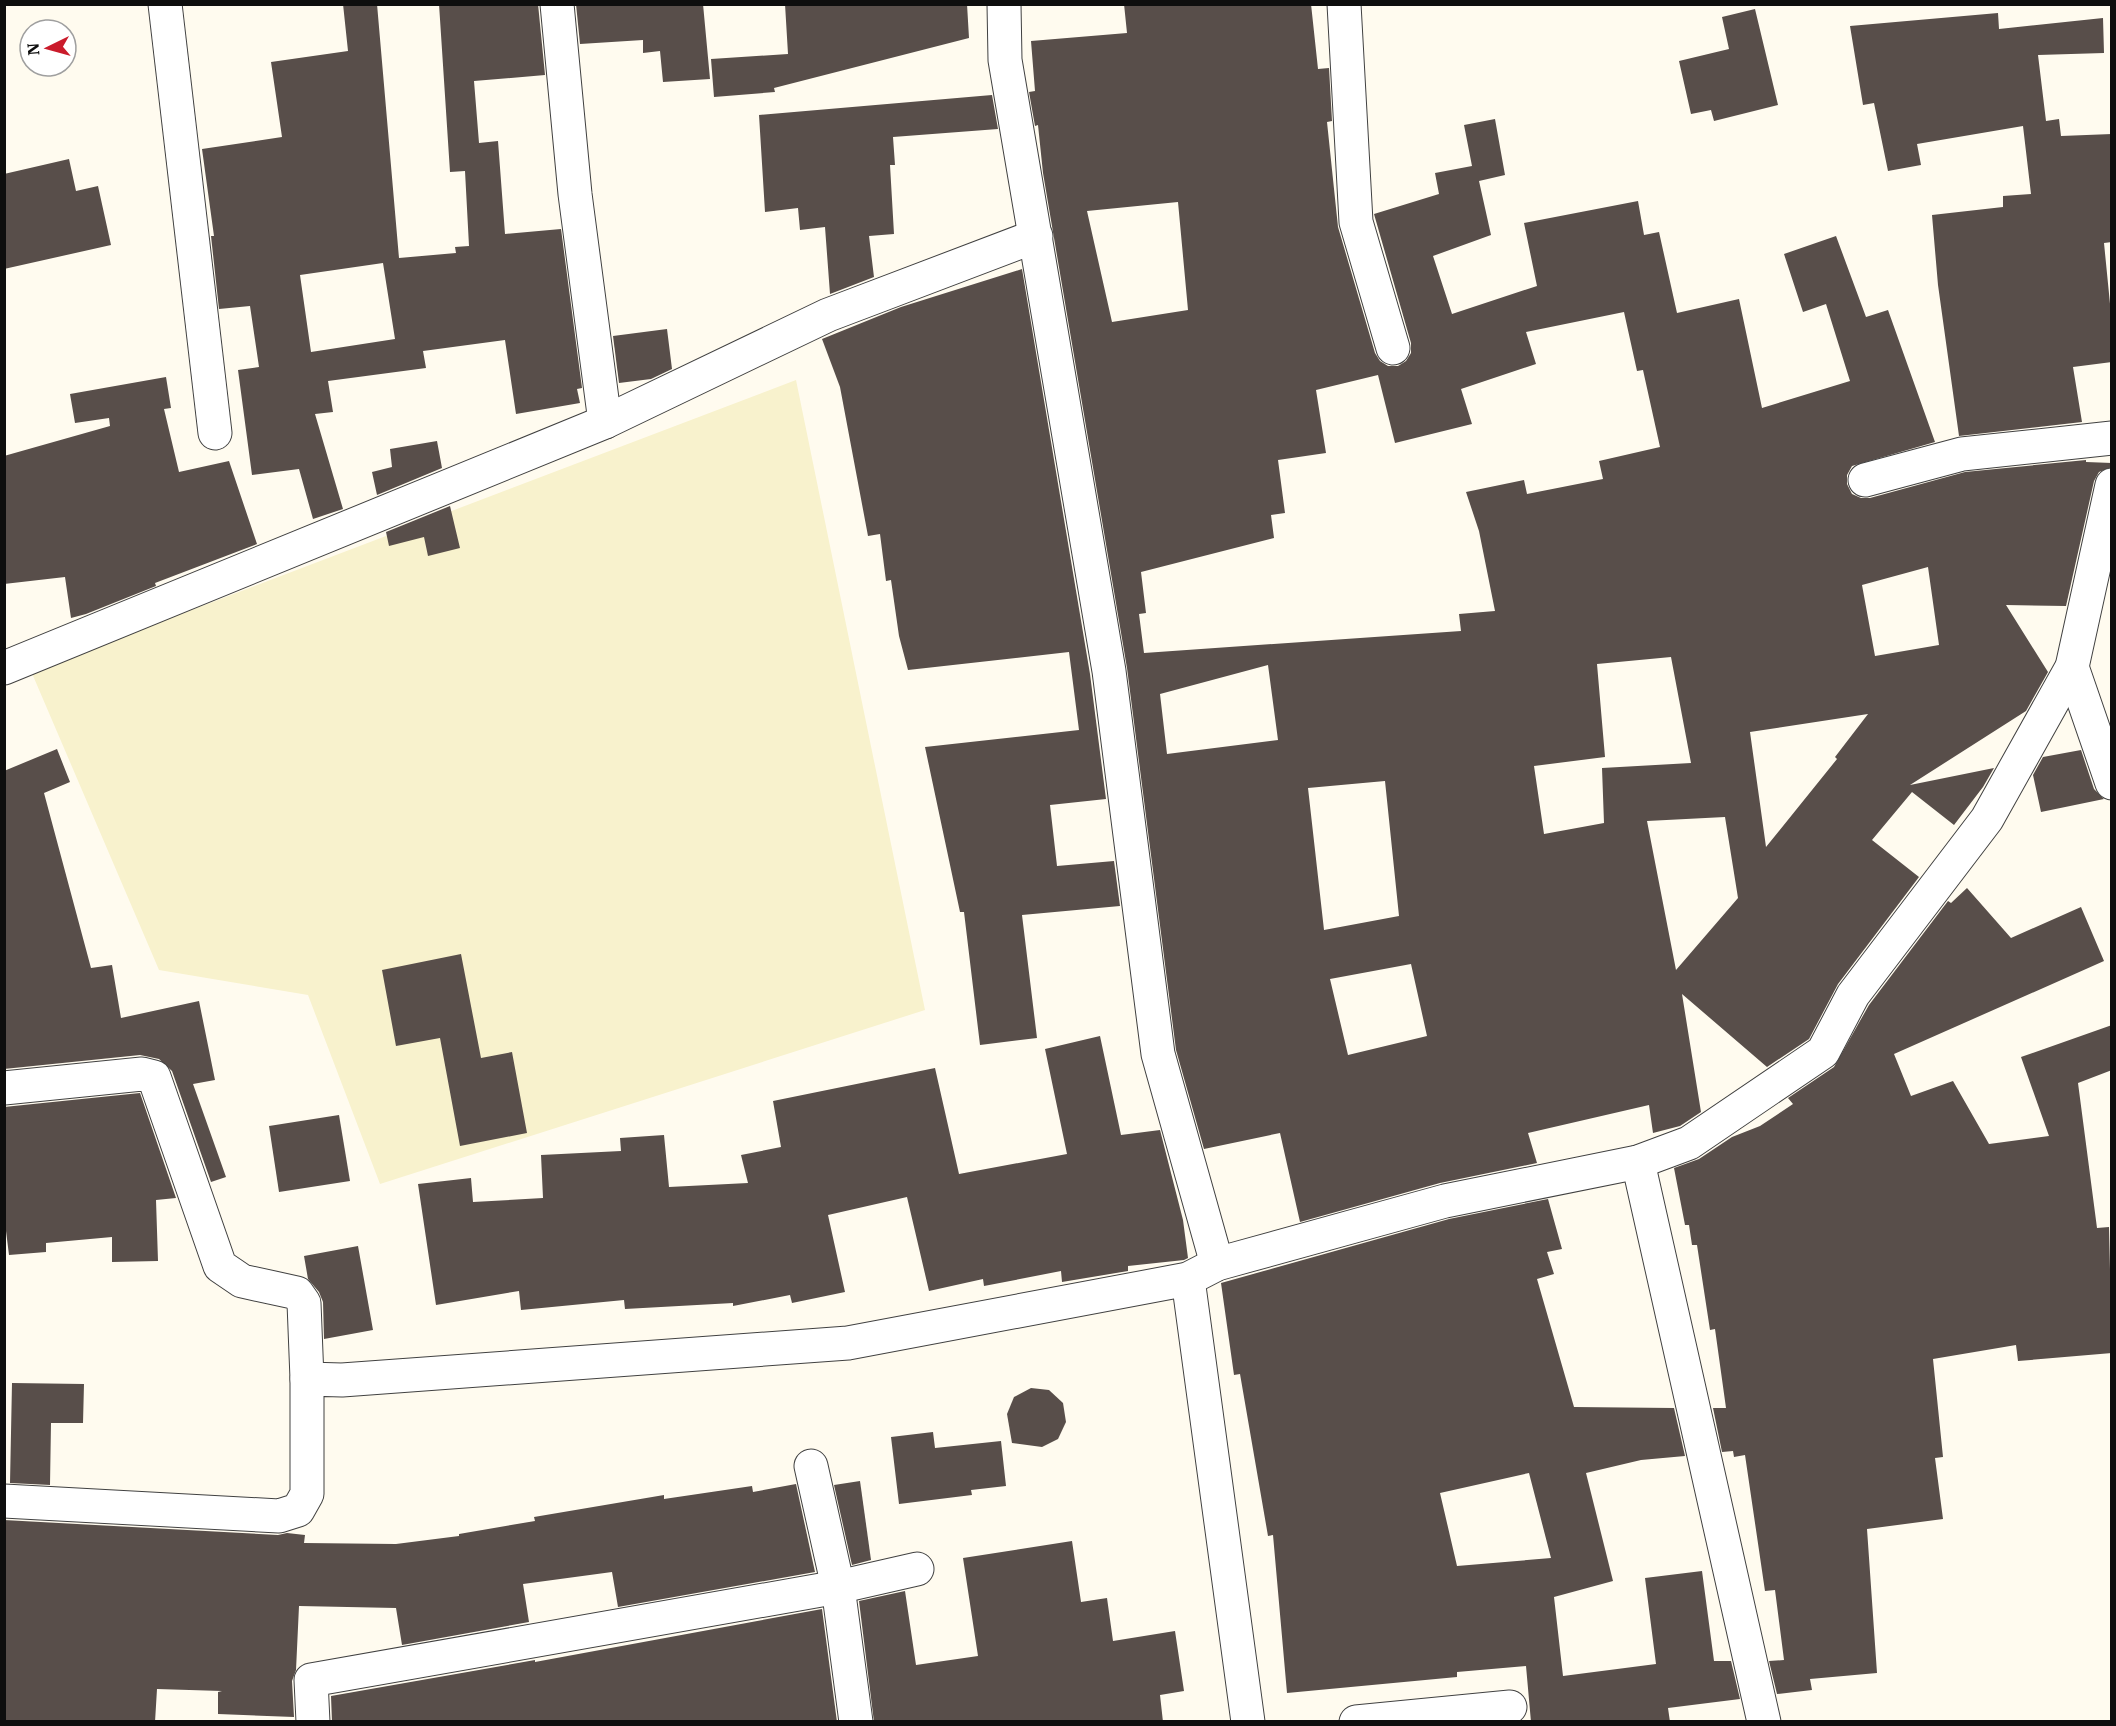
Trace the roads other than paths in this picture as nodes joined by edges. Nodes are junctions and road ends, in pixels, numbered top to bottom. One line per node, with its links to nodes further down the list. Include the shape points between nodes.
1 (165, 4): 8 (street)
2 (557, 4): 7 (street, via 575,194)
3 (1004, 4): 5 (street, via 1005,60)
4 (1344, 4): 6 (street, via 1356,222)
5 (1036, 236): 7 (street, via 828,315); 17 (street, via 1109,671 1158,1054)
6 (1393, 348)
7 (605, 422): 13 (street)
8 (215, 433)
9 (2112, 438): 10 (street, via 1962,454)
10 (1866, 480)
11 (2112, 485): 12 (street)
12 (2072, 667): 14 (street); 16 (street, via 1987,819 1853,995 1823,1052 1689,1143)
13 (4, 668)
14 (2112, 783)
15 (4, 1088): 19 (street, via 142,1074 153,1077 220,1266 242,1281 297,1293 304,1303)
16 (1638, 1162): 17 (street, via 1446,1201); 29 (street)
17 (1217, 1264): 18 (street)
18 (1188, 1279): 19 (street, via 848,1343 342,1380); 27 (street)
19 (307, 1379): 21 (street, via 308,1494 298,1510 279,1516)
20 (811, 1466): 23 (street)
21 (4, 1501)
22 (917, 1569): 23 (street)
23 (838, 1587): 25 (street, via 311,1680); 26 (street)
24 (1510, 1707): 28 (street)
25 (313, 1722)
26 (856, 1722)
27 (1248, 1722)
28 (1356, 1722)
29 (1764, 1722)

